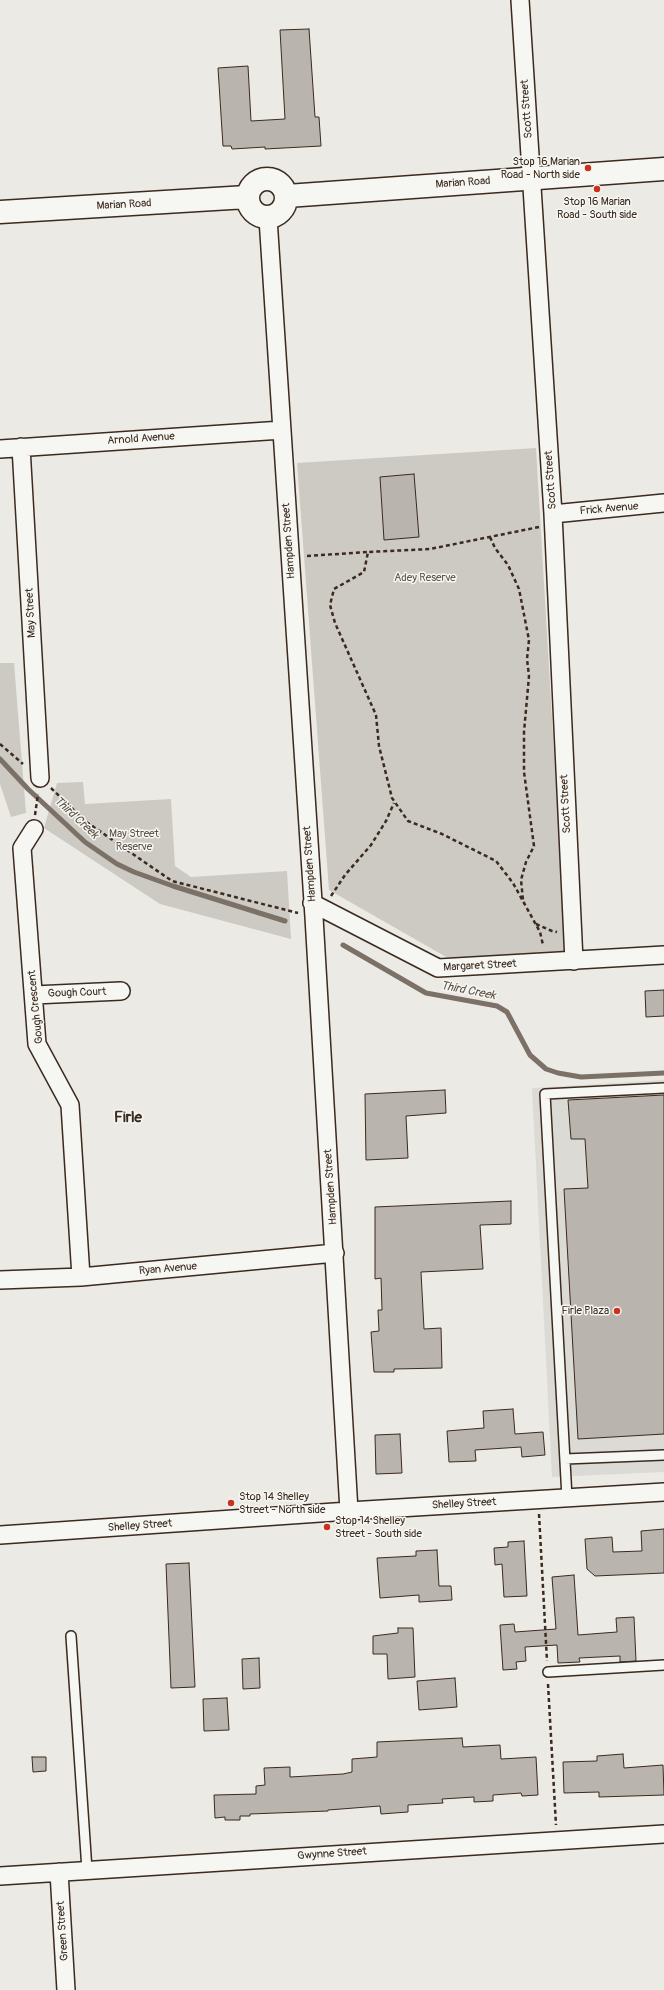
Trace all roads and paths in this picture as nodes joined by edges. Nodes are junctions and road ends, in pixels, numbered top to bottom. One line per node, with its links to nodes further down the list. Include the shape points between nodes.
1 (520, 0): 3 (street, Scott Street)
2 (664, 170): 3 (street, Marian Road)
3 (531, 179): 4 (street, Marian Road); 12 (street, Scott Street)
4 (287, 196): 5 (street, via 279,182 270,178 252,184); 7 (street, via 281,212)
5 (247, 197): 6 (street, Marian Road); 7 (street, via 252,211)
6 (0, 212)
7 (268, 218): 8 (street, Hampden Street)
8 (282, 430): 9 (street, Arnold Avenue); 15 (street, Hampden Street)
9 (21, 447): 10 (street, Arnold Avenue); 17 (street, May Street)
10 (0, 449)
11 (664, 503): 12 (street, Frick Avenue)
12 (553, 517): 13 (path, via 540,527); 23 (street, Scott Street)
13 (490, 537): 14 (path, via 430,549); 20 (path, via 519,588 529,640 524,772 534,846 521,880)
14 (368, 552): 15 (path); 18 (path, via 364,572 334,589 330,605 335,623 376,715 379,746)
15 (290, 557): 21 (street, Hampden Street)
16 (0, 744): 17 (path)
17 (40, 778): 19 (path); 21 (path, via 85,821 172,881)
18 (394, 802): 20 (path, via 408,821 442,834 496,861 513,883); 21 (path, via 371,845 345,875 328,900)
19 (34, 829): 28 (street, Gough Crescent, via 22,848)
20 (523, 903): 22 (path)
21 (313, 910): 26 (street, Margaret Street, via 438,968); 30 (street, Hampden Street)
22 (535, 924): 23 (path, via 552,931); 26 (path, via 540,932 546,956)
23 (572, 932): 25 (street, Scott Street)
24 (664, 955): 25 (street, Margaret Street)
25 (574, 961): 26 (street, Margaret Street)
26 (544, 963)
27 (121, 991): 28 (street, Gough Court)
28 (34, 995): 31 (street, Gough Crescent, via 37,1044 70,1105)
29 (664, 1088): 34 (lane, via 545,1094)
30 (335, 1253): 31 (street, Ryan Avenue); 37 (street, Hampden Street)
31 (82, 1277): 32 (street, Ryan Avenue)
32 (0, 1280)
33 (664, 1455): 34 (lane)
34 (565, 1459): 36 (lane)
35 (664, 1492): 36 (street, Shelley Street)
36 (567, 1498): 37 (street, Shelley Street)
37 (349, 1511): 38 (street, Shelley Street)
38 (0, 1535)
39 (71, 1636): 43 (lane)
40 (664, 1665): 41 (lane)
41 (548, 1672)
42 (664, 1834): 43 (street, Gwynne Street)
43 (87, 1870): 44 (street, Gwynne Street)
44 (59, 1872): 45 (street, Gwynne Street); 46 (street, Green Street)
45 (0, 1876)
46 (66, 1990)

